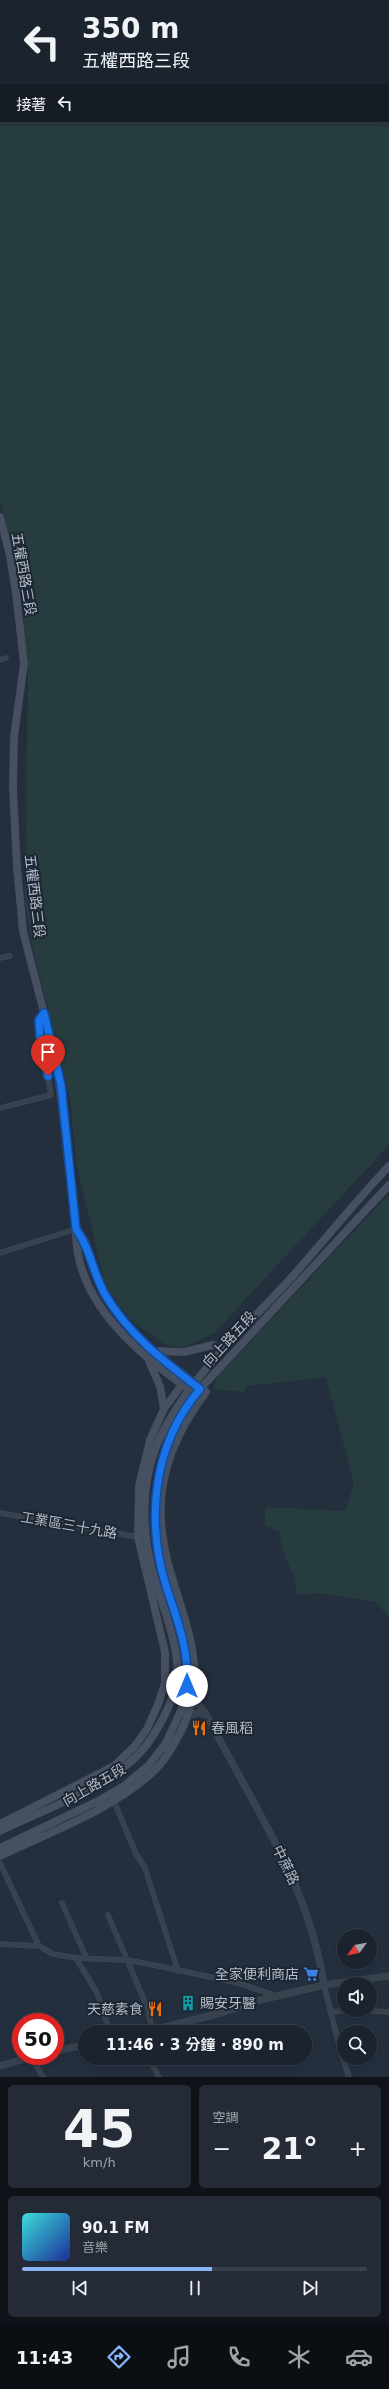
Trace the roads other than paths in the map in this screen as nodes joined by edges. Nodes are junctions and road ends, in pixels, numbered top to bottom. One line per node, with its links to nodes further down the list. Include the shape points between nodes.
1 (0, 516): 6 (main road, 五權西路三段, via 16,593 24,664 14,737 13,788 20,908 23,931)
2 (6, 658): 3 (street)
3 (0, 660)
4 (10, 956): 5 (street)
5 (0, 958)
6 (44, 1013): 7 (street, via 39,1020 40,1037 51,1095); 10 (main road, 五權西路三段, via 61,1085)
7 (0, 1108)
8 (389, 1166): 15 (main road, 向上路五段, via 297,1271)
9 (389, 1185): 17 (main road, 向上路五段)
10 (76, 1229): 11 (street); 13 (main road, 五權西路三段, via 85,1241 105,1296 117,1314); 14 (main road, 五權西路三段, via 76,1246 89,1285 97,1300 110,1321)
11 (0, 1253)
12 (214, 1345): 13 (main road, via 184,1352)
13 (153, 1351): 15 (main road, 五權西路三段)
14 (148, 1359): 16 (main road, 五權西路三段); 18 (main road, via 160,1386)
15 (190, 1381): 16 (main road, 向上路五段); 17 (main road, 五權西路三段)
16 (181, 1385): 17 (main road, 五權西路三段); 18 (main road, 向上路五段)
17 (198, 1393): 22 (main road, 向上路五段, via 170,1418 156,1448 149,1470 144,1520 152,1570 172,1634); 23 (main road, 向上路五段, via 171,1432 157,1486 154,1519 157,1548 186,1649); 24 (main road, 向上路五段, via 173,1446 166,1471 161,1518 168,1562 193,1644 196,1672)
18 (164, 1410): 20 (main road, 向上路五段, via 150,1440 142,1469)
19 (0, 1513): 20 (street, 工業區三十九路)
20 (138, 1537): 21 (main road, 向上路五段, via 164,1646)
21 (165, 1683): 22 (street, 中蔗路); 28 (main road, 向上路五段, via 147,1729 134,1747 114,1766)
22 (176, 1687): 23 (street, 中蔗路); 29 (main road, 向上路五段, via 155,1734 142,1752 129,1763 88,1789)
23 (186, 1694): 24 (street, 中蔗路); 30 (main road, 向上路五段, via 166,1744 135,1778 100,1800)
24 (194, 1699): 25 (street, 中蔗路); 26 (main road, 向上路五段)
25 (206, 1714): 26 (street); 42 (street, 中蔗路, via 289,1869 315,1937)
26 (189, 1716): 27 (main road, 向上路五段, via 164,1761 140,1783)
27 (114, 1801): 31 (main road, 向上路五段); 40 (street, via 136,1854 145,1868)
28 (0, 1824)
29 (0, 1831)
30 (0, 1848)
31 (0, 1856)
32 (0, 1863): 36 (street)
33 (62, 1902): 37 (street)
34 (108, 1914): 39 (street)
35 (0, 1944): 36 (street)
36 (39, 1946): 38 (street, via 53,1954)
37 (86, 1957): 38 (street); 39 (street)
38 (76, 1958): 48 (street, via 97,1993)
39 (126, 1960): 40 (street); 49 (street, via 148,2009)
40 (178, 1971): 43 (street, via 238,1983)
41 (389, 1976): 42 (street)
42 (324, 1985): 43 (street); 46 (street, 中蔗路)
43 (277, 1996): 50 (street)
44 (337, 2011): 46 (street)
45 (377, 2011): 47 (street)
46 (330, 2012): 59 (street, 中蔗路)
47 (389, 2012)
48 (108, 2025)
49 (151, 2025)
50 (172, 2025)
51 (78, 2047): 52 (street)
52 (64, 2050)
53 (12, 2063): 56 (street)
54 (38, 2065): 57 (street)
55 (153, 2065): 58 (street)
56 (0, 2066)
57 (43, 2077)
58 (159, 2077)
59 (349, 2077)

